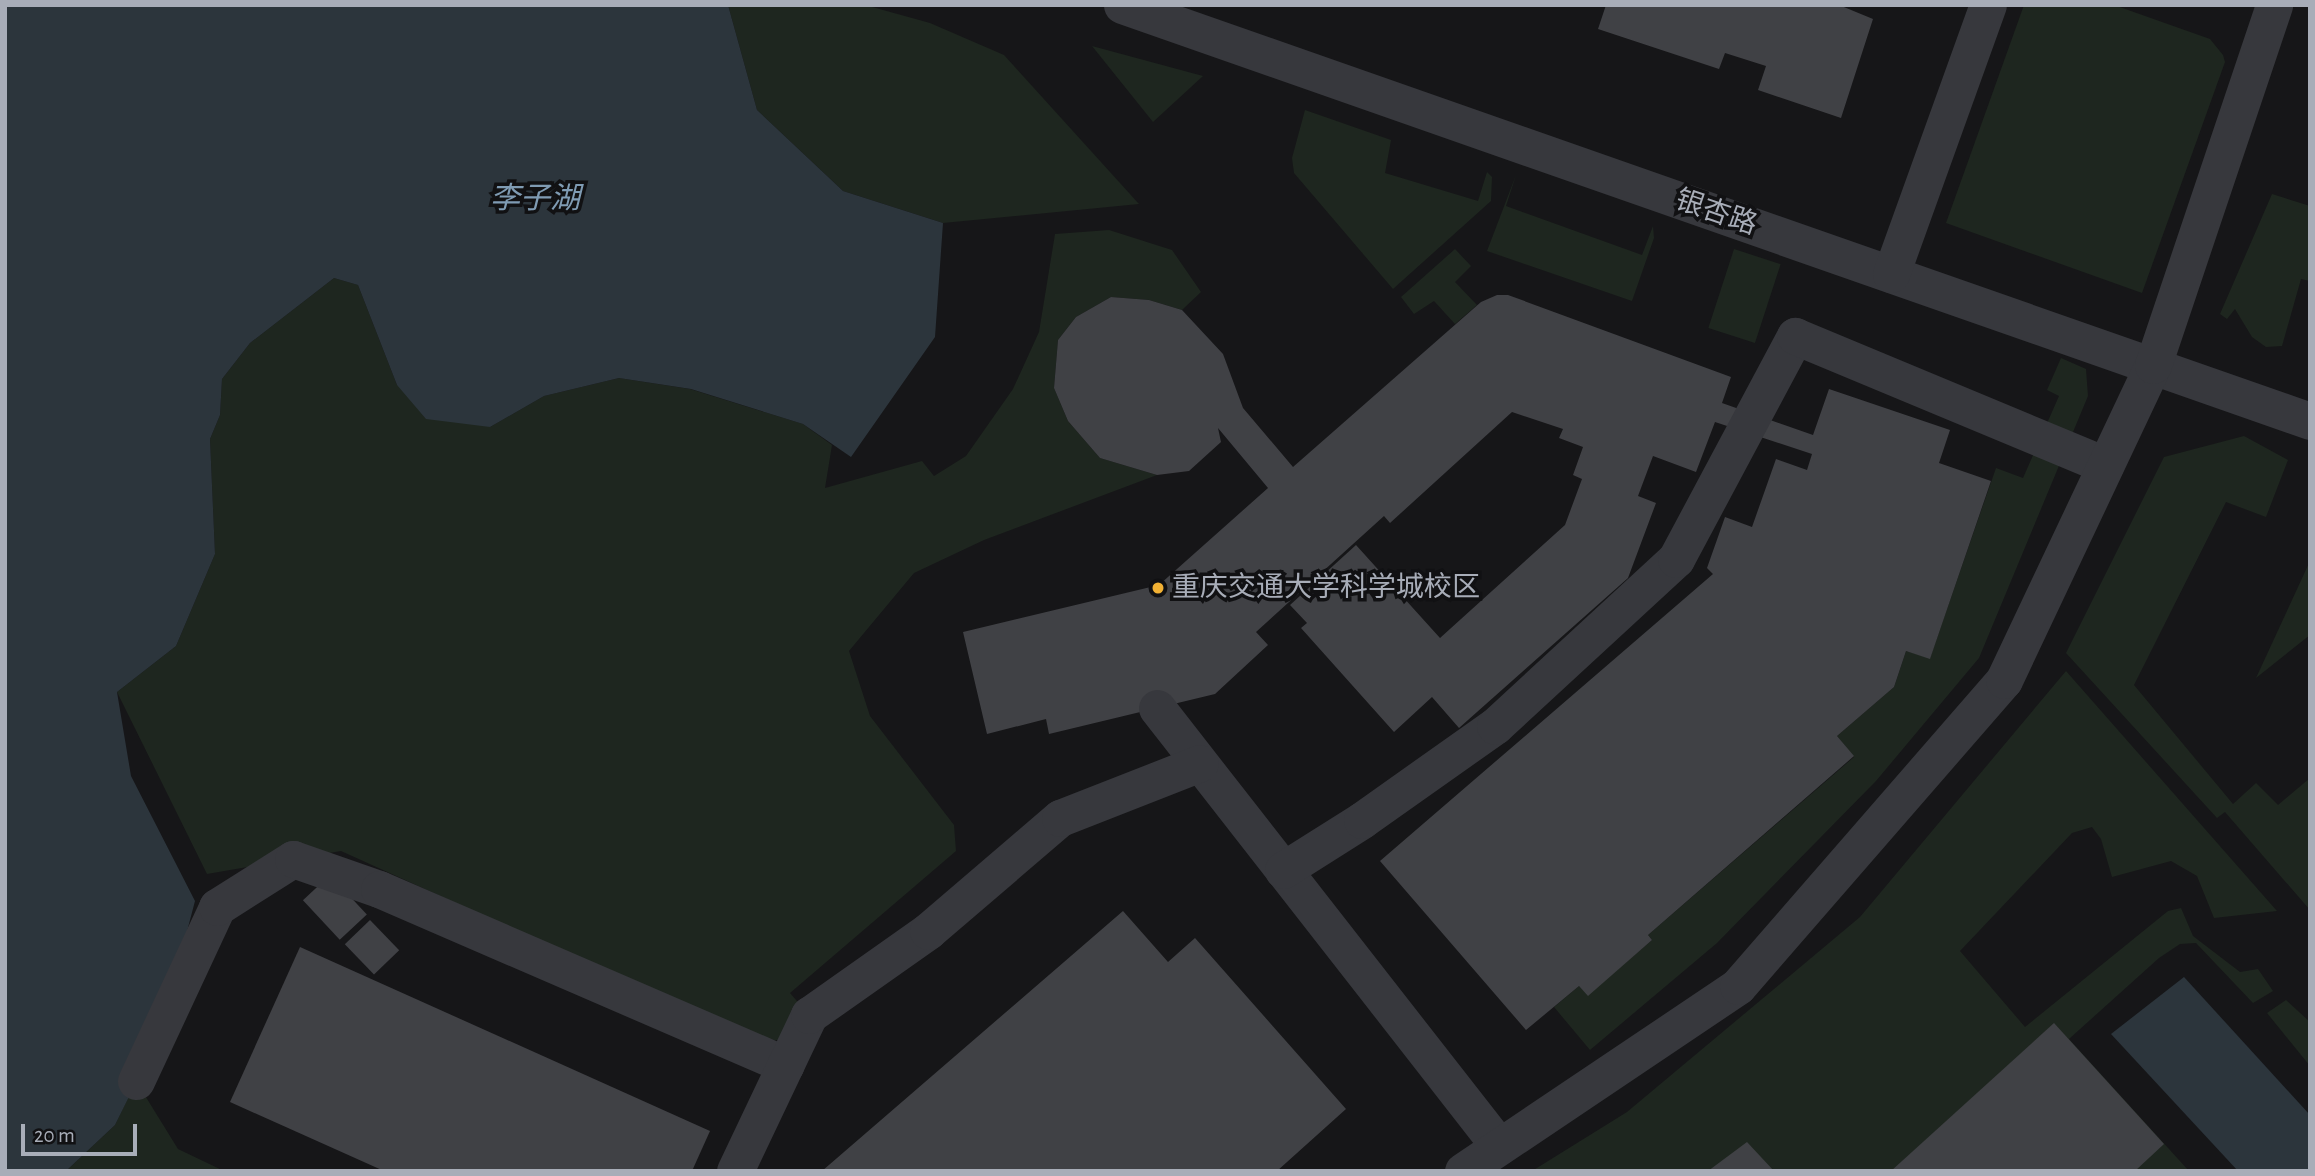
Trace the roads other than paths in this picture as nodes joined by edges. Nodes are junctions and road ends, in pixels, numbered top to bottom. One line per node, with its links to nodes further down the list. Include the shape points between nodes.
1 (1122, 5): 4 (street, 银杏路)
2 (1987, 5): 4 (street)
3 (2274, 5): 5 (street)
4 (1891, 274): 5 (street, 银杏路)
5 (2153, 365): 6 (street, 银杏路); 7 (street)
6 (2310, 421)
7 (2105, 465): 10 (street, via 1795,337 1676,559 1494,726); 13 (street, via 2004,680 1738,986)
8 (1157, 708): 9 (street)
9 (1200, 763): 10 (street); 11 (street, via 1060,818 928,931 809,1015)
10 (1283, 870): 13 (street)
11 (785, 1065): 12 (street, via 379,889 293,859 217,907); 14 (street)
12 (136, 1081)
13 (1499, 1146): 15 (street)
14 (735, 1171)
15 (1463, 1171)

